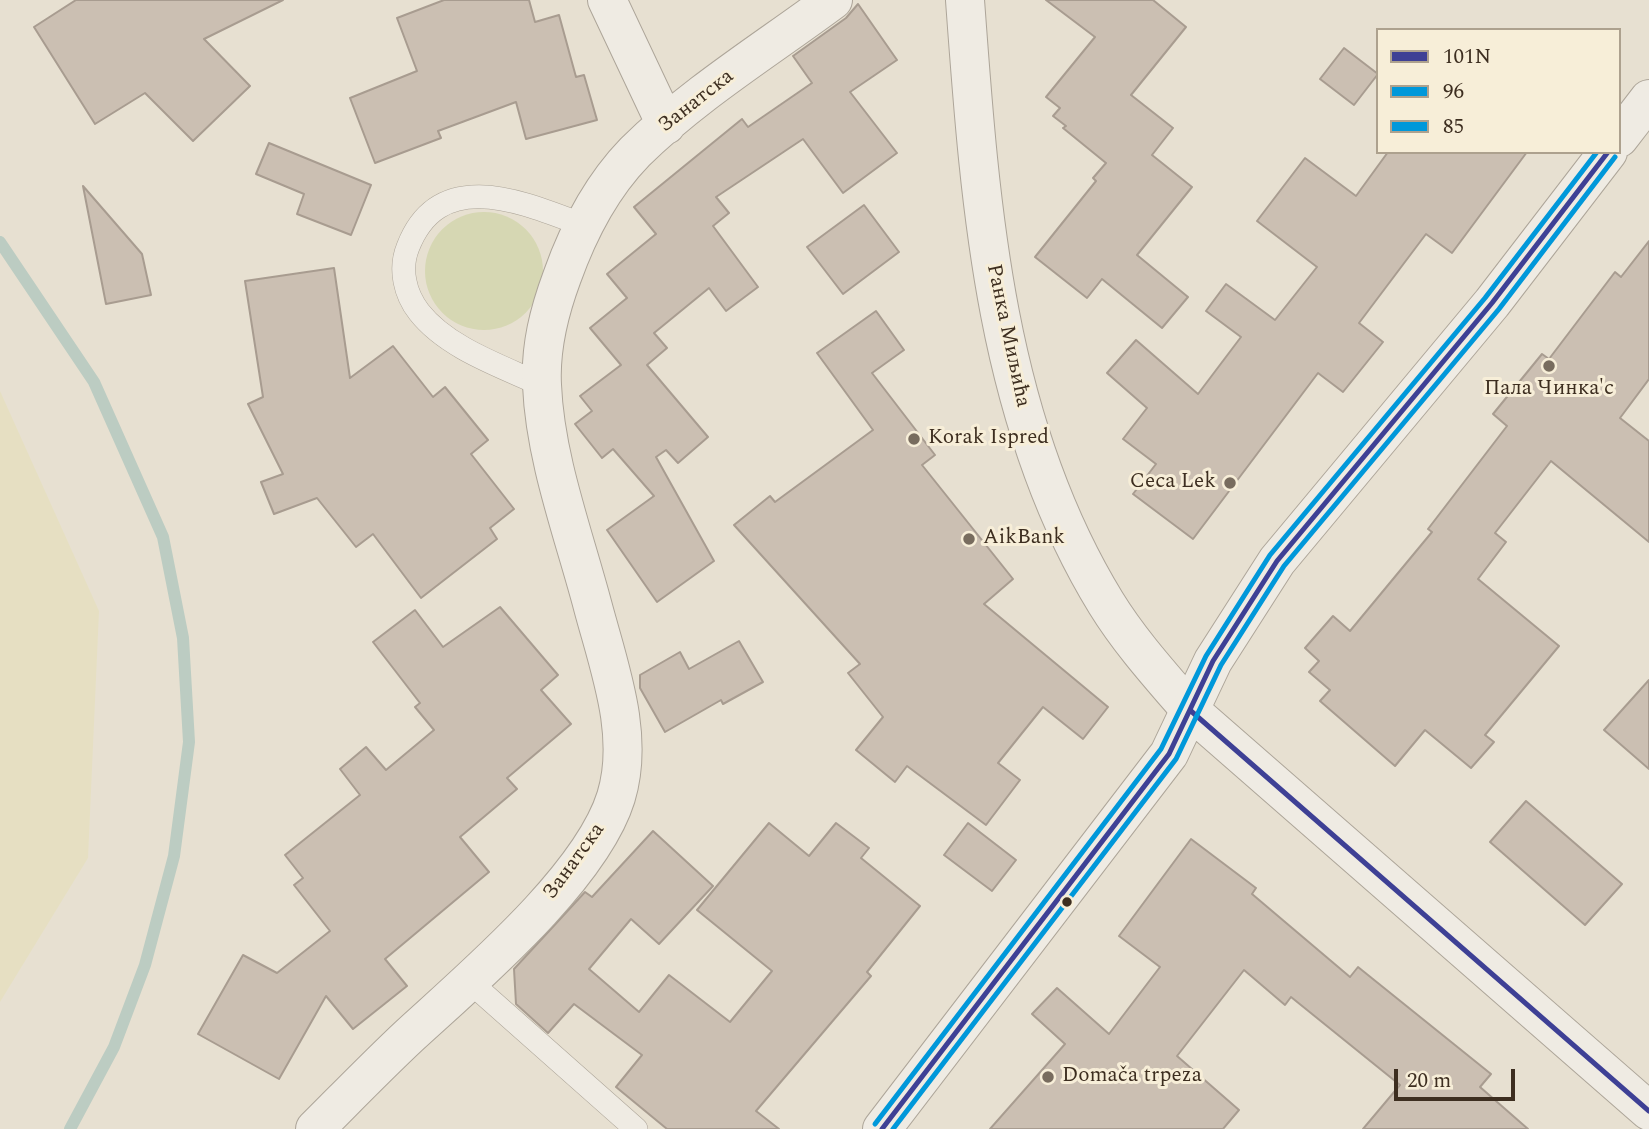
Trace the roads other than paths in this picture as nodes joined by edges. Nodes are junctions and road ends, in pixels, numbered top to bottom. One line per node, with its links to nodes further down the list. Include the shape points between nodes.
1 (607, 0): 5 (street)
2 (833, 0): 5 (street, Занатска)
3 (965, 0): 10 (street, Ранка Миљића, via 992,276 1034,449 1105,602)
4 (1649, 99): 6 (street)
5 (666, 125): 8 (street, Занатска, via 634,154)
6 (1621, 135)
7 (1606, 154): 10 (street, via 1492,303 1277,561 1228,635)
8 (583, 225): 9 (street, Занатска, via 543,338); 9 (lane, via 513,200 481,195 450,202 427,215 404,256 409,298 433,327)
9 (542, 385): 11 (street, Занатска, via 552,452 620,708 622,752 616,797 597,839 565,882)
10 (1191, 712): 12 (street, Ранка Миљића); 15 (street, via 1155,774)
11 (470, 982): 13 (street, Занатска); 14 (lane)
12 (1649, 1111)
13 (315, 1129)
14 (636, 1129)
15 (882, 1129)

